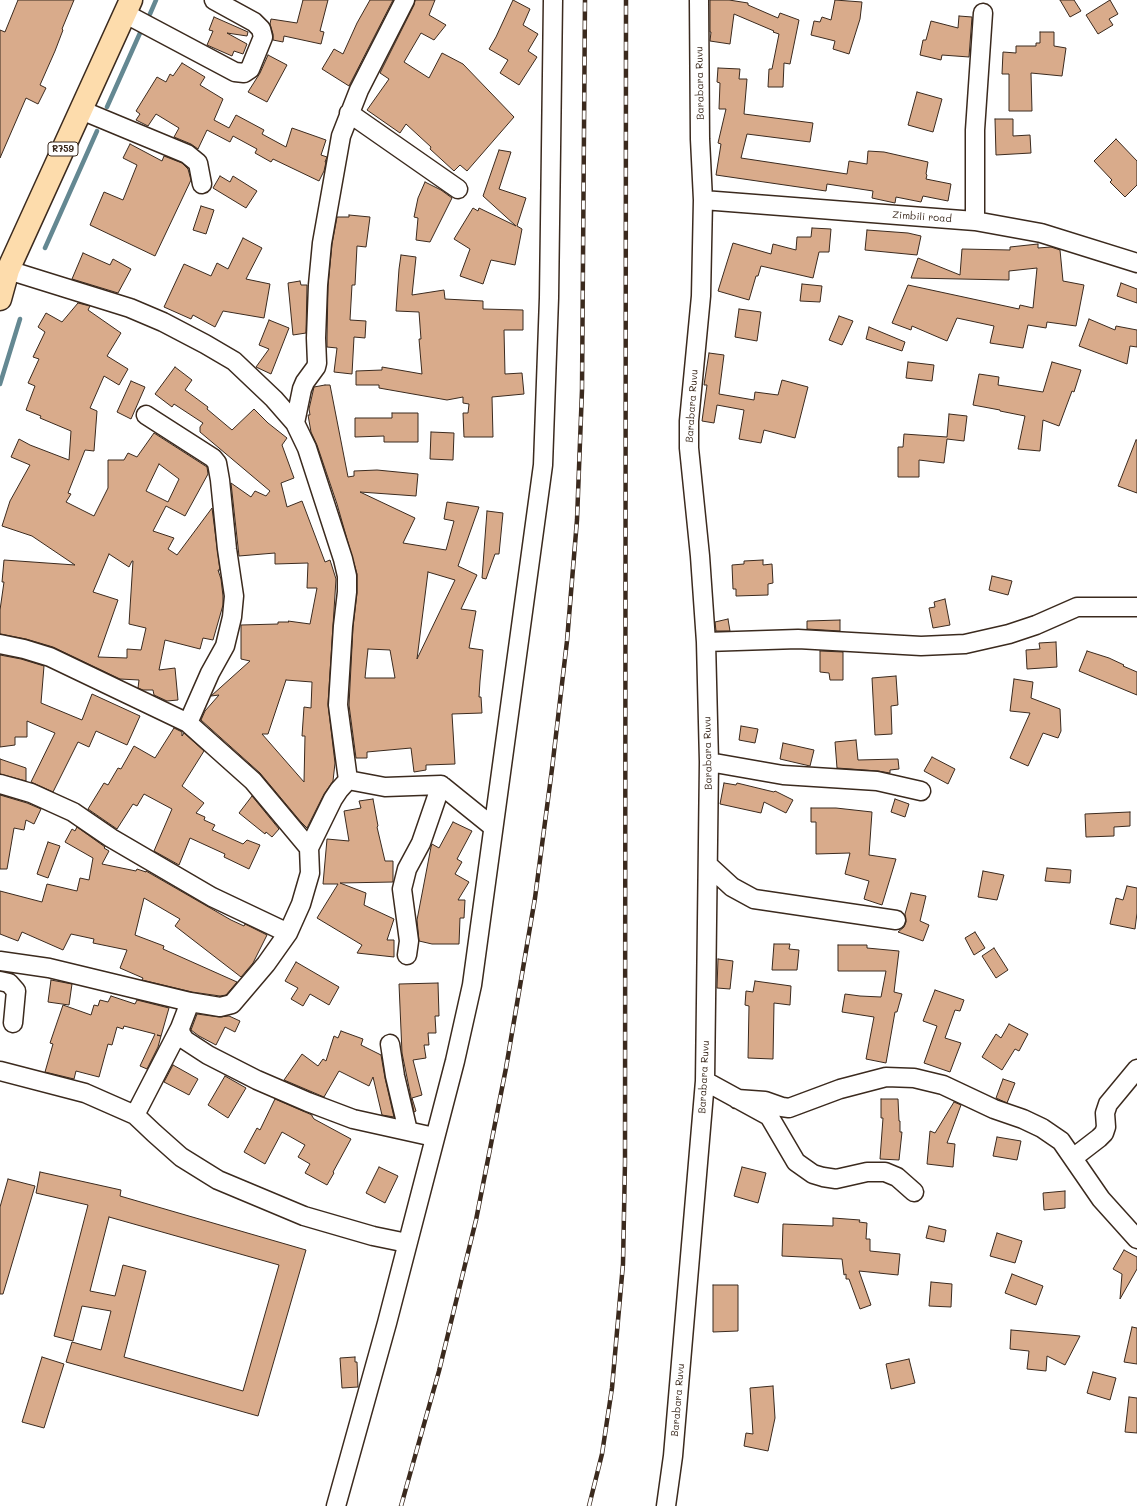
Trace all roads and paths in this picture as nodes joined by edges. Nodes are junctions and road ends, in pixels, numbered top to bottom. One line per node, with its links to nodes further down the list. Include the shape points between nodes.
1 (214, 0): 5 (street, via 254,22 261,29 263,37 250,69 244,73 235,72)
2 (405, 0): 8 (street)
3 (553, 0): 27 (street, via 549,298 543,465)
4 (699, 0): 11 (street, Barabara Ruvu)
5 (128, 7): 7 (main road, R759)
6 (983, 13): 12 (street, via 975,130)
7 (81, 110): 9 (street, via 187,154 198,163); 14 (main road, R759)
8 (349, 113): 10 (street); 17 (street, via 341,136 322,243 318,285 317,363 302,389)
9 (202, 184)
10 (458, 189)
11 (703, 200): 12 (street, Zimbili road); 19 (street, Barabara Ruvu, via 701,296 689,421 689,448)
12 (975, 221): 13 (street, Zimbili road, via 1041,233)
13 (1137, 263)
14 (8, 270): 15 (main road, R759); 17 (street, via 130,308 205,344 234,361)
15 (0, 299)
16 (146, 415): 21 (street, via 213,458 217,463 220,480 234,596 232,617 225,646)
17 (295, 423): 23 (street, via 307,448 347,576 338,705)
18 (1137, 607): 19 (street, via 1077,607 1009,634 965,644 921,646 798,639)
19 (706, 642): 22 (street, Barabara Ruvu)
20 (0, 644): 21 (street, via 50,657)
21 (188, 723): 28 (street, via 252,781)
22 (709, 762): 26 (street, via 783,775 877,781); 29 (street, Barabara Ruvu)
23 (348, 780): 25 (street, via 385,787); 28 (street, via 333,799)
24 (0, 784): 31 (street, via 32,793 73,812 111,838 212,897)
25 (441, 785): 27 (street); 32 (street, via 421,843 407,869 402,889 409,941)
26 (921, 791)
27 (493, 827): 45 (street, via 472,985)
28 (309, 848): 31 (street, via 310,873 302,904)
29 (708, 865): 30 (street, via 732,887 754,900); 41 (street, Barabara Ruvu)
30 (896, 920)
31 (288, 933): 35 (street, via 232,1004 220,1007)
32 (407, 955)
33 (0, 961): 35 (street, via 49,968)
34 (0, 981): 36 (street, via 9,983 16,991)
35 (190, 1002): 37 (street)
36 (13, 1023)
37 (180, 1028): 43 (street); 44 (street, via 185,1040 257,1080 353,1119)
38 (390, 1044): 44 (street)
39 (1137, 1069): 46 (street, via 1108,1104 1104,1133)
40 (0, 1071): 43 (street, via 85,1093)
41 (705, 1081): 42 (street); 51 (street, Barabara Ruvu, via 673,1456)
42 (737, 1099): 46 (street, via 765,1101 789,1108 840,1089 886,1077 914,1078 943,1085 1042,1128 1061,1141); 47 (street, via 769,1116 796,1162 813,1174 836,1179 867,1172 885,1172 897,1176)
43 (135, 1115): 49 (street, via 181,1157 218,1180 304,1216 373,1236)
44 (408, 1131): 45 (street)
45 (434, 1137): 49 (street)
46 (1073, 1158): 48 (street, via 1101,1199)
47 (914, 1192)
48 (1137, 1239)
49 (407, 1242): 50 (street)
50 (336, 1506)
51 (666, 1506)

